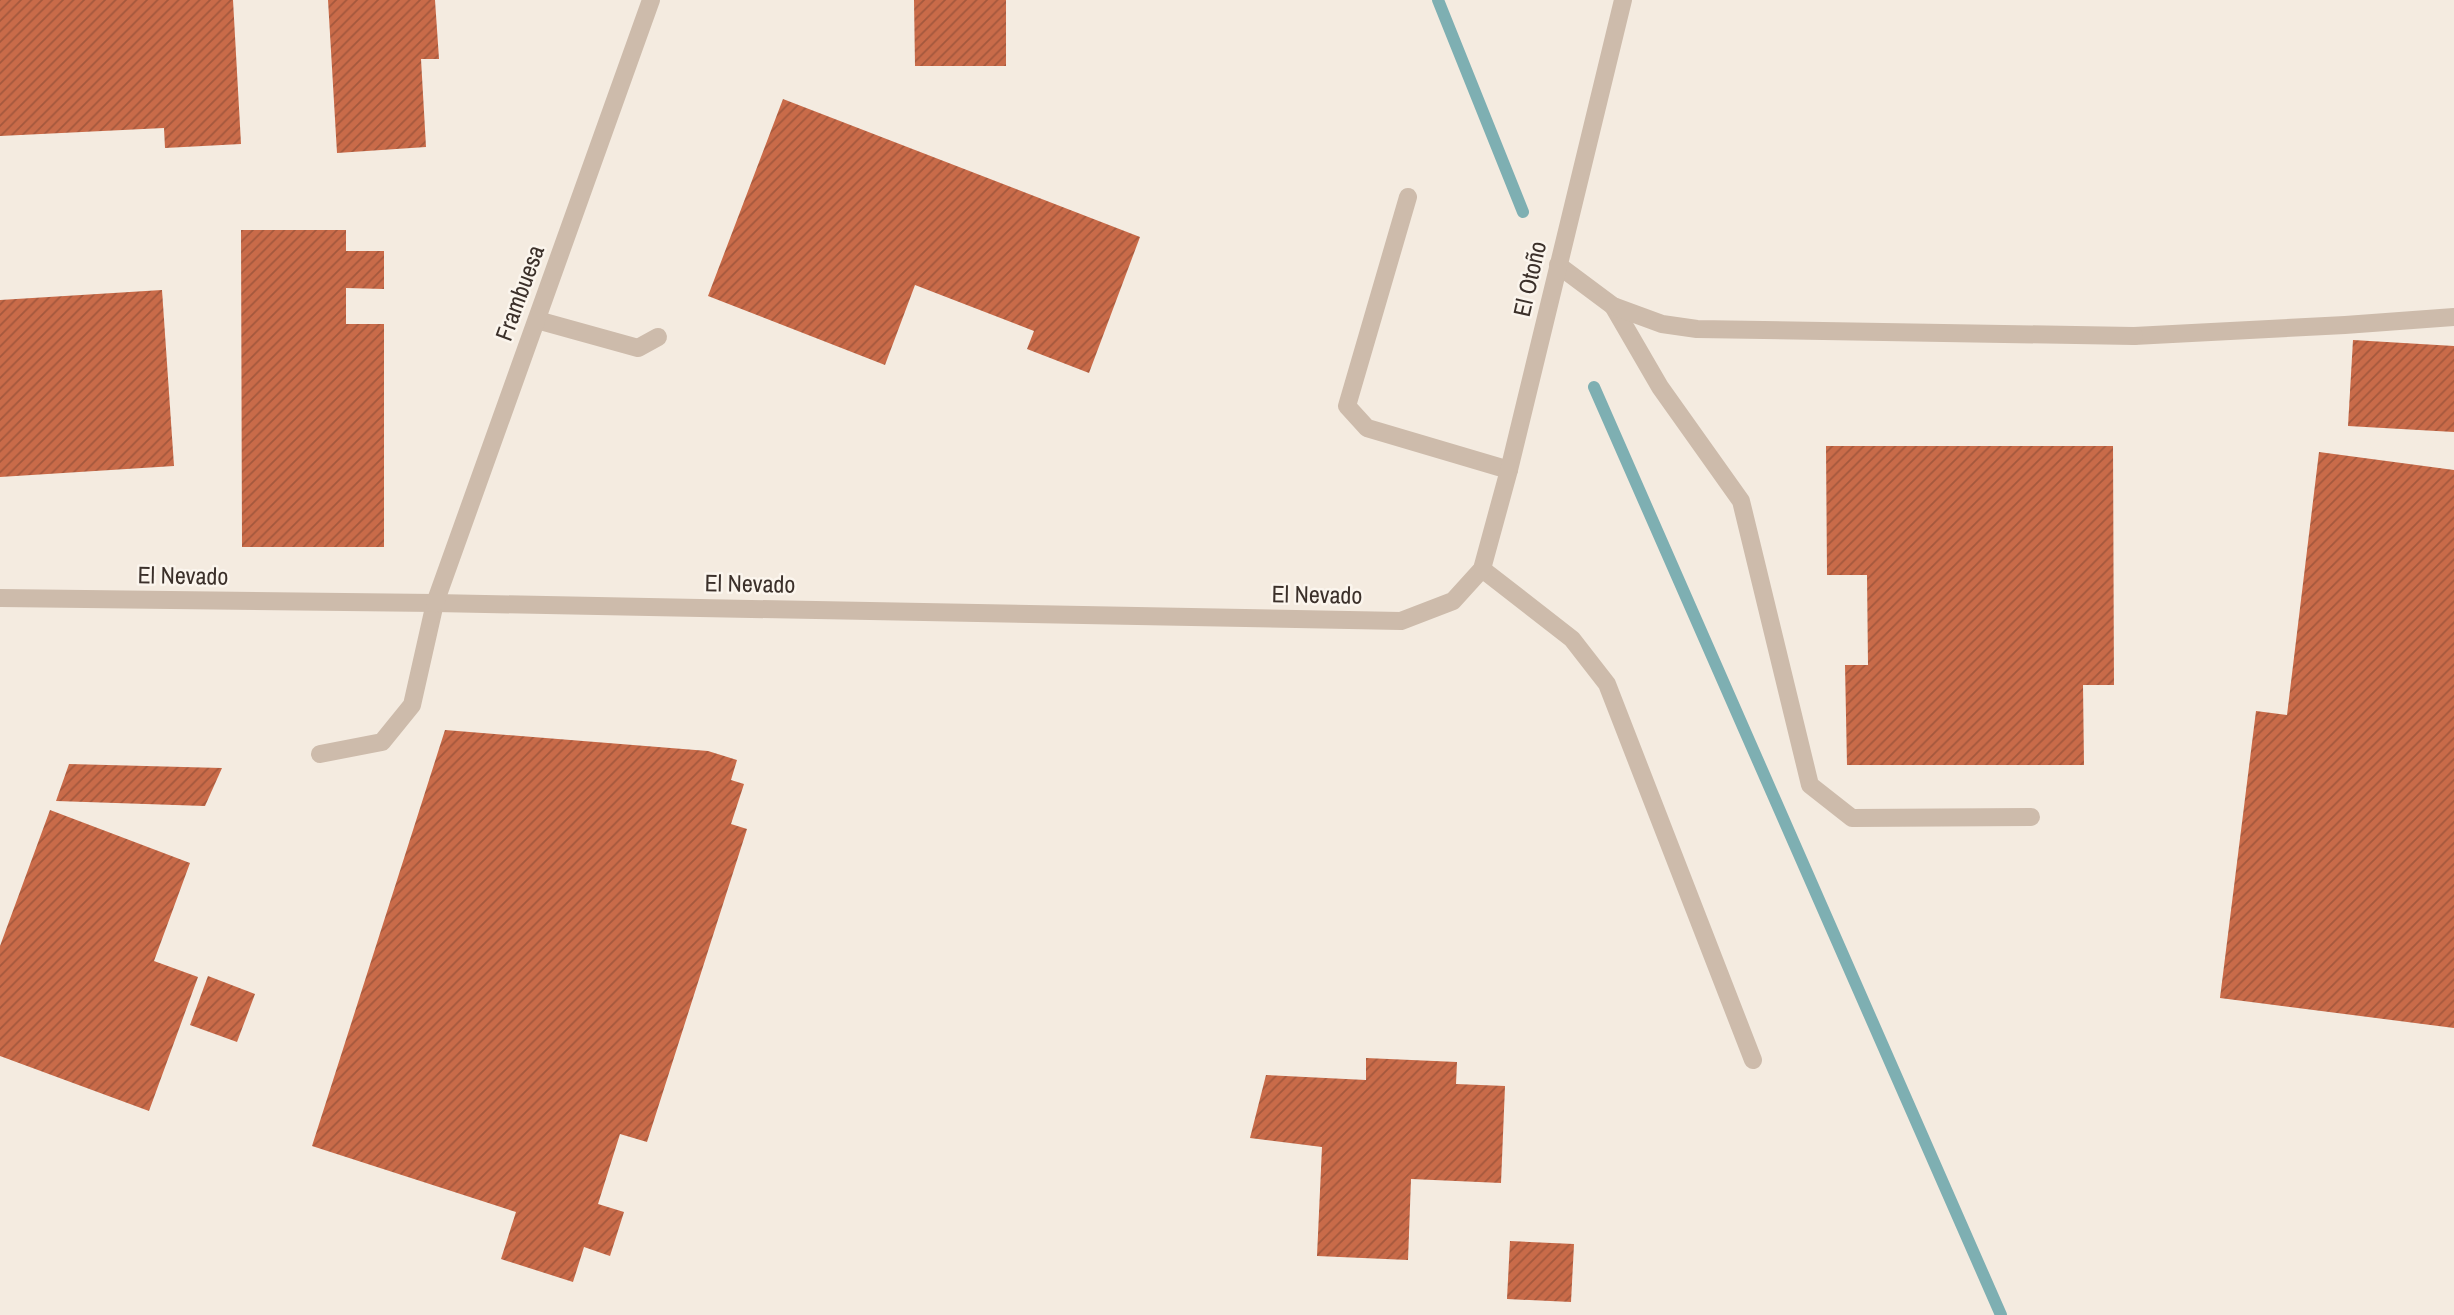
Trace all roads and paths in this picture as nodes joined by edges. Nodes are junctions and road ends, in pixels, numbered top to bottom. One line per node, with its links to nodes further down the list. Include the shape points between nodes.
1 (651, 0): 7 (street, Frambuesa)
2 (1623, 0): 4 (street, El Otoño)
3 (1408, 197): 9 (street, via 1347,406 1367,428)
4 (1558, 264): 5 (street); 9 (street, El Otoño)
5 (1614, 306): 6 (street, via 1662,324 1697,329 2134,336); 14 (street, via 1660,387 1741,500 1810,785 1852,818)
6 (2454, 317)
7 (537, 320): 8 (street, via 638,348); 12 (street, Frambuesa)
8 (658, 337)
9 (1509, 470): 10 (street, El Otoño)
10 (1482, 569): 12 (street, El Nevado, via 1452,601 1401,621); 15 (street, via 1572,639 1607,684)
11 (0, 598): 12 (street, El Nevado)
12 (435, 603): 13 (street, Frambuesa, via 412,705 382,742)
13 (320, 754)
14 (2031, 817)
15 (1753, 1060)

